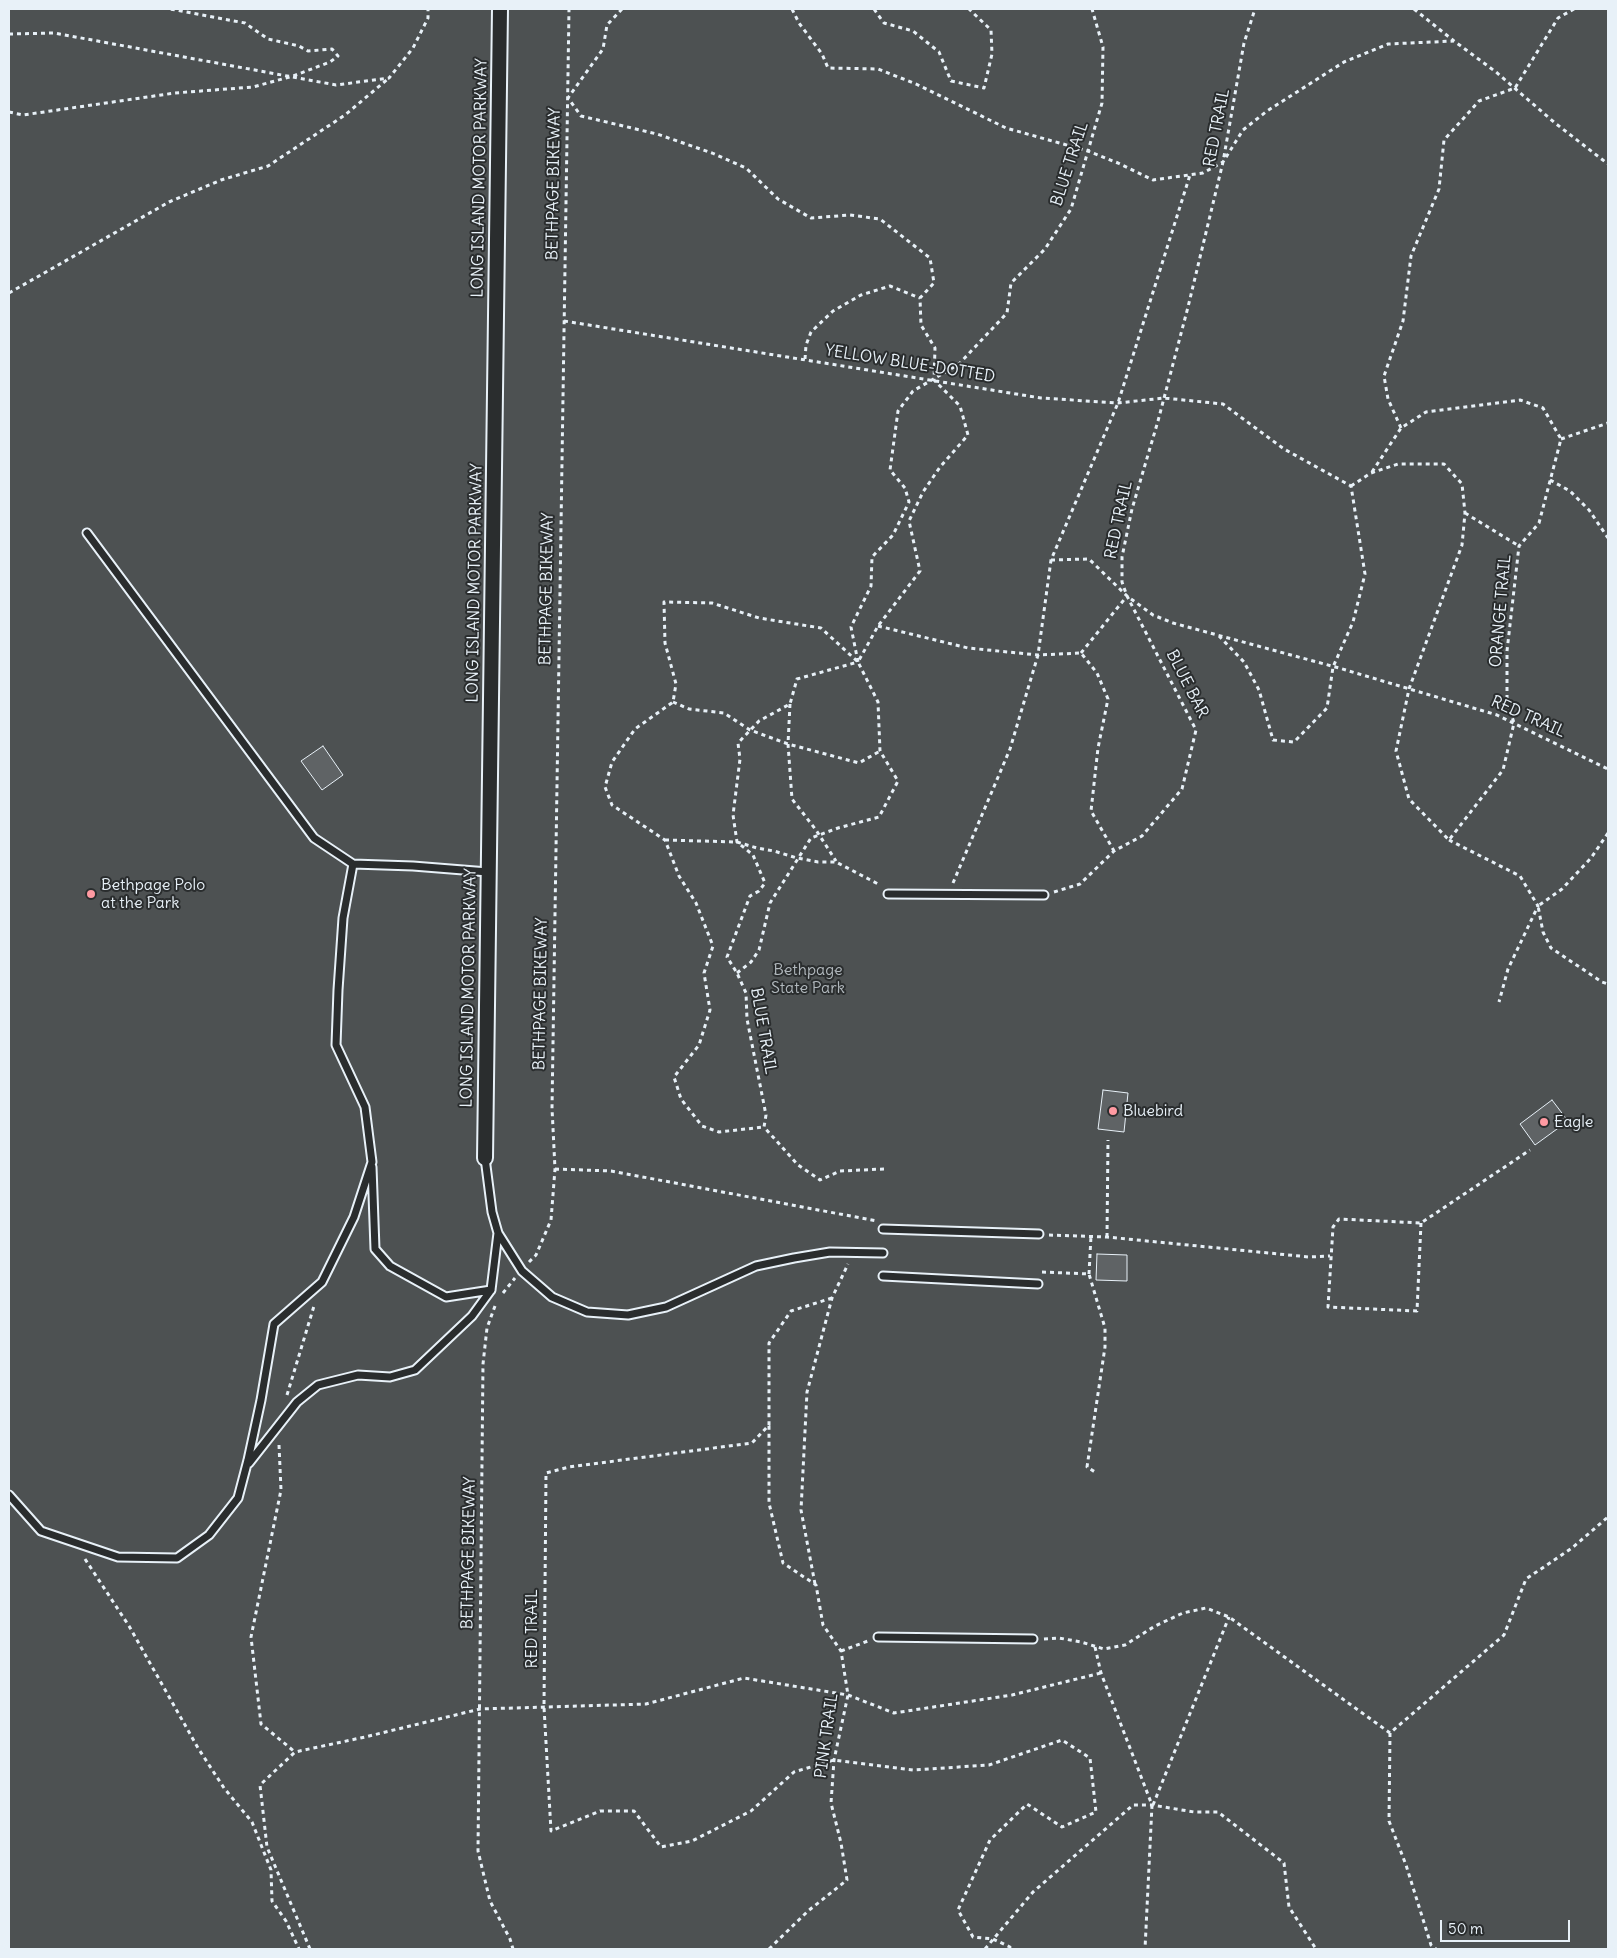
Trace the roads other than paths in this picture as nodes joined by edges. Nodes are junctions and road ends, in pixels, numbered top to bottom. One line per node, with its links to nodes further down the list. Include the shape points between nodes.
1 (500, 9): 4 (street, LONG ISLAND MOTOR PARKWAY)
2 (87, 533): 3 (lane, via 314,838)
3 (352, 864): 4 (lane); 8 (lane, via 343,918 336,1045 365,1107)
4 (488, 872): 7 (street, LONG ISLAND MOTOR PARKWAY)
5 (888, 894): 6 (lane)
6 (1044, 895)
7 (484, 1158): 10 (lane)
8 (372, 1162): 15 (lane, via 375,1249 390,1266 446,1298); 16 (lane, via 354,1217 322,1282 274,1324)
9 (883, 1226): 11 (lane)
10 (498, 1233): 12 (lane, via 522,1271 552,1297 587,1312 628,1315 666,1307 756,1266 830,1252); 15 (lane)
11 (1039, 1234)
12 (883, 1253)
13 (883, 1276): 14 (lane)
14 (1038, 1284)
15 (491, 1290): 16 (lane, via 472,1316 415,1370 390,1377 358,1374 318,1385 297,1402)
16 (247, 1465): 17 (lane, via 238,1498 209,1535 177,1558 118,1557 41,1531)
17 (9, 1495)
18 (878, 1637): 19 (lane)
19 (1034, 1639)

